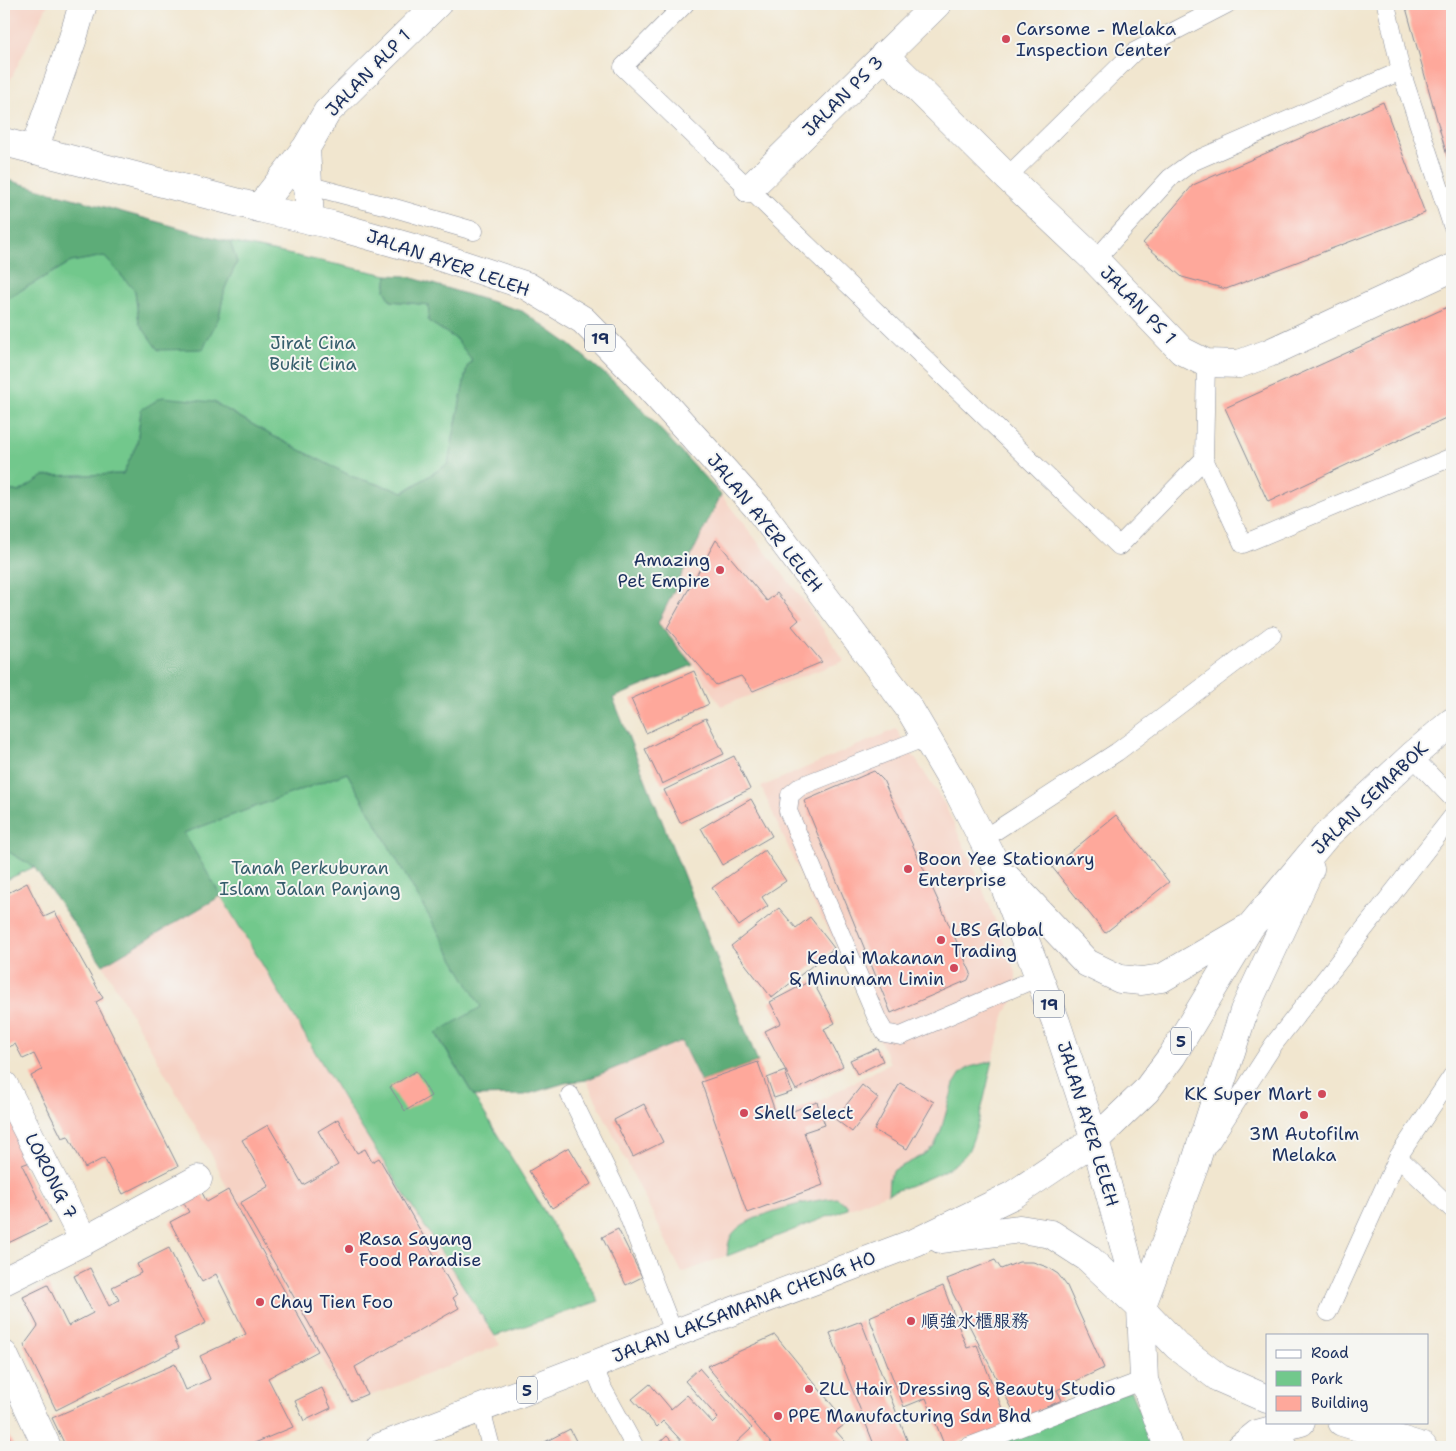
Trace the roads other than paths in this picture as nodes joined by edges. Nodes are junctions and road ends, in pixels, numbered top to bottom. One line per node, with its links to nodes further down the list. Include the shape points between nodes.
1 (82, 4): 11 (main road)
2 (437, 4): 10 (main road, JALAN ALP 1, via 327,112)
3 (685, 4): 15 (lane, via 623,67)
4 (937, 4): 7 (main road, JALAN PS 3)
5 (1227, 4): 12 (lane, via 1134,52)
6 (1386, 4): 8 (lane)
7 (884, 55): 12 (main road, JALAN PS 1); 15 (main road, JALAN PS 3)
8 (1401, 71): 18 (lane); 20 (lane, via 1192,162 1170,178)
9 (4, 142): 11 (main road, JALAN AYER LELEH / 19)
10 (306, 148): 13 (main road, JALAN ALP 1); 14 (main road)
11 (34, 150): 16 (main road, JALAN AYER LELEH / 19)
12 (1007, 177): 20 (main road, JALAN PS 1)
13 (282, 178): 14 (lane); 16 (main road, JALAN ALP 1)
14 (308, 186): 17 (main road); 19 (lane)
15 (749, 189): 24 (lane, via 1119,546)
16 (259, 208): 17 (main road, JALAN AYER LELEH / 19)
17 (310, 220): 27 (main road, JALAN AYER LELEH / 19, via 413,248 527,286 583,320 648,386 757,507 909,708)
18 (1452, 225)
19 (474, 232)
20 (1095, 260): 22 (main road, JALAN PS 1, via 1182,351)
21 (1452, 268): 22 (main road, JALAN PS 1, via 1269,353 1239,364)
22 (1206, 363): 24 (lane)
23 (1452, 457): 24 (lane, via 1243,544)
24 (1204, 460)
25 (1272, 635): 32 (lane, via 1117,752)
26 (1452, 722): 28 (main road, JALAN SEMABOK / 5)
27 (926, 737): 32 (main road, JALAN AYER LELEH / 19); 35 (lane, via 801,786 790,795 788,811 878,1021 885,1033 901,1036)
28 (1412, 756): 29 (lane); 31 (main road, JALAN SEMABOK / 5)
29 (1452, 798)
30 (1452, 816): 41 (lane, via 1274,1044)
31 (1326, 836): 34 (main road, JALAN SEMABOK / 5); 41 (main road, via 1244,1011)
32 (983, 839): 33 (main road, JALAN AYER LELEH / 19)
33 (998, 869): 34 (main road, via 1087,963 1120,979 1142,981 1162,978); 35 (main road, JALAN AYER LELEH / 19)
34 (1250, 927): 39 (main road, JALAN SEMABOK / 5, via 1172,1056 1146,1091)
35 (1040, 977): 39 (main road, JALAN AYER LELEH / 19)
36 (1452, 1076): 40 (lane)
37 (4, 1085): 44 (main road, LORONG 7)
38 (570, 1095): 49 (lane, via 624,1205)
39 (1095, 1140): 45 (main road, JALAN LAKSAMANA CHENG HO / 5, via 1013,1195); 47 (main road, JALAN AYER LELEH)
40 (1398, 1157): 43 (lane); 48 (lane)
41 (1194, 1167): 47 (main road)
42 (198, 1179): 44 (main road)
43 (1452, 1209)
44 (84, 1241): 46 (main road)
45 (916, 1242): 47 (main road, via 1020,1229 1051,1234 1088,1258); 49 (main road, JALAN LAKSAMANA CHENG HO / 5)
46 (4, 1281)
47 (1141, 1308): 52 (main road); 53 (main road, via 1177,1346 1219,1378)
48 (1328, 1312)
49 (674, 1334): 51 (main road, JALAN LAKSAMANA CHENG HO / 5)
50 (4, 1355): 57 (main road)
51 (593, 1365): 54 (main road, JALAN LAKSAMANA CHENG HO / 5); 60 (lane)
52 (1144, 1380): 61 (lane); 62 (main road)
53 (1266, 1399)
54 (481, 1408): 58 (main road, JALAN LAKSAMANA CHENG HO / 5); 59 (lane)
55 (1348, 1424): 64 (main road)
56 (1291, 1432): 63 (main road, via 1257,1434)
57 (48, 1447)
58 (380, 1447)
59 (491, 1447)
60 (635, 1447)
61 (968, 1447)
62 (1168, 1447)
63 (1241, 1447)
64 (1423, 1447)

